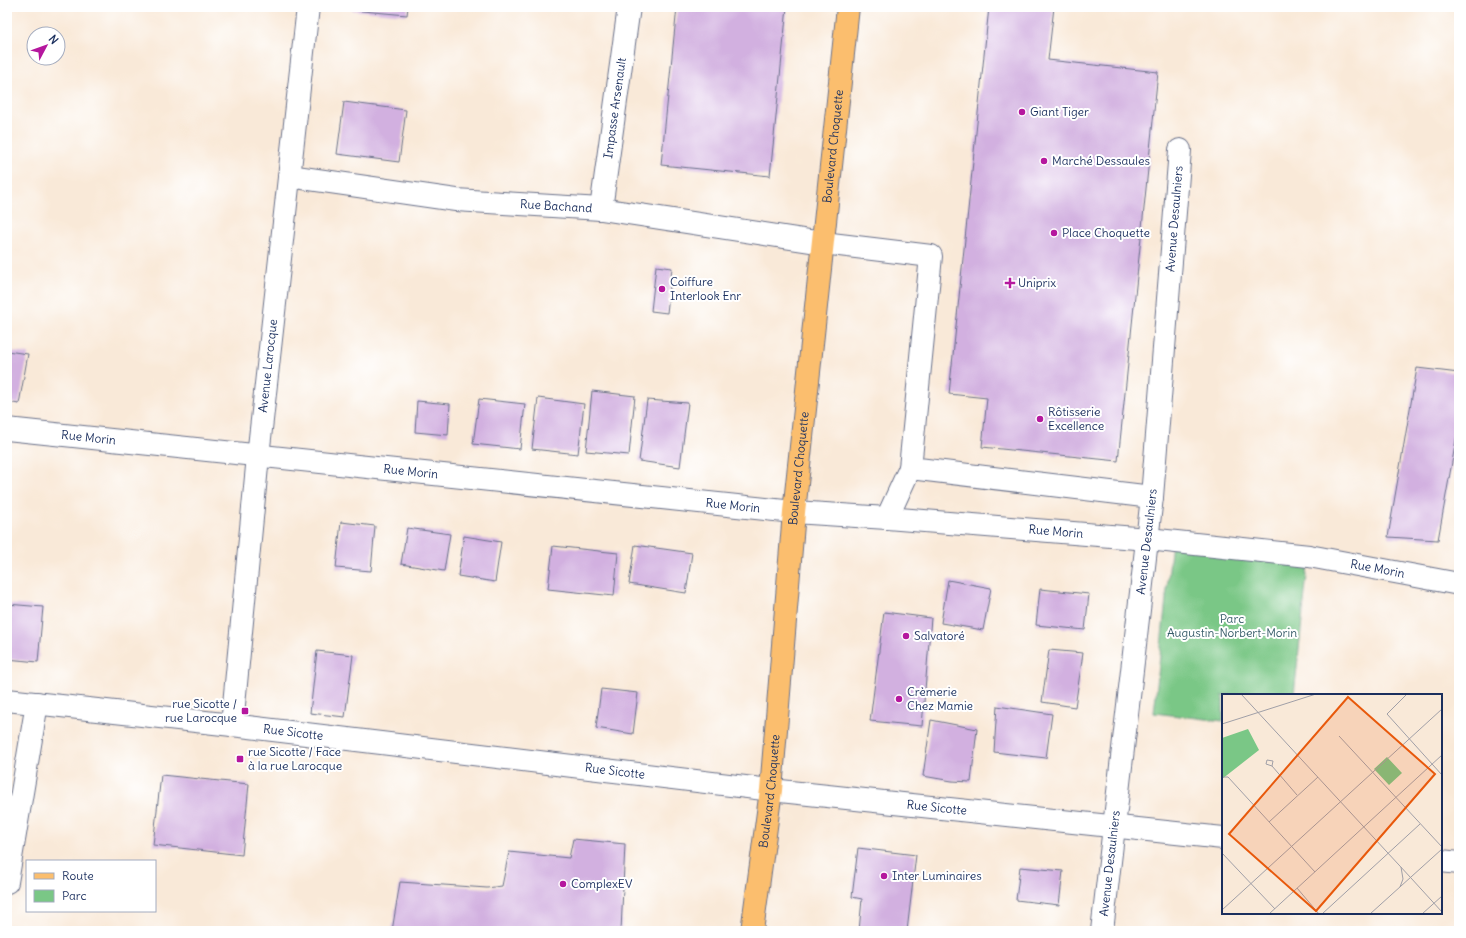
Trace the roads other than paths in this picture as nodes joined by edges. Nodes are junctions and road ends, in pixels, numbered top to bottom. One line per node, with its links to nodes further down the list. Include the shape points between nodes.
1 (308, 7): 5 (street, Avenue Larocque)
2 (629, 7): 6 (street, Impasse Arsenault)
3 (848, 7): 7 (main road, Boulevard Choquette)
4 (1180, 150): 11 (street, Avenue Desaulniers)
5 (289, 176): 6 (street, Rue Bachand, via 456,200); 9 (street, Avenue Larocque)
6 (601, 209): 7 (street, Rue Bachand)
7 (823, 242): 10 (street, Rue Bachand, via 931,256); 12 (main road, Boulevard Choquette)
8 (7, 429): 9 (street, Rue Morin)
9 (258, 456): 12 (street, Rue Morin); 18 (street, Avenue Larocque)
10 (910, 468): 11 (street); 13 (street)
11 (1152, 497): 14 (street, Avenue Desaulniers)
12 (794, 512): 13 (street, Rue Morin); 19 (main road, Boulevard Choquette)
13 (888, 518): 14 (street, Rue Morin)
14 (1148, 539): 15 (street, Rue Morin, via 1309,556); 20 (street, Avenue Desaulniers)
15 (1459, 584)
16 (7, 700): 17 (street, Rue Sicotte)
17 (37, 704): 18 (street, Rue Sicotte); 24 (street)
18 (232, 725): 19 (street, Rue Sicotte)
19 (771, 790): 20 (street, Rue Sicotte); 25 (main road, Boulevard Choquette)
20 (1114, 826): 21 (street, Rue Sicotte); 26 (street, Avenue Desaulniers)
21 (1222, 838)
22 (1442, 861): 23 (street)
23 (1459, 863)
24 (7, 882)
25 (752, 931)
26 (1102, 931)

